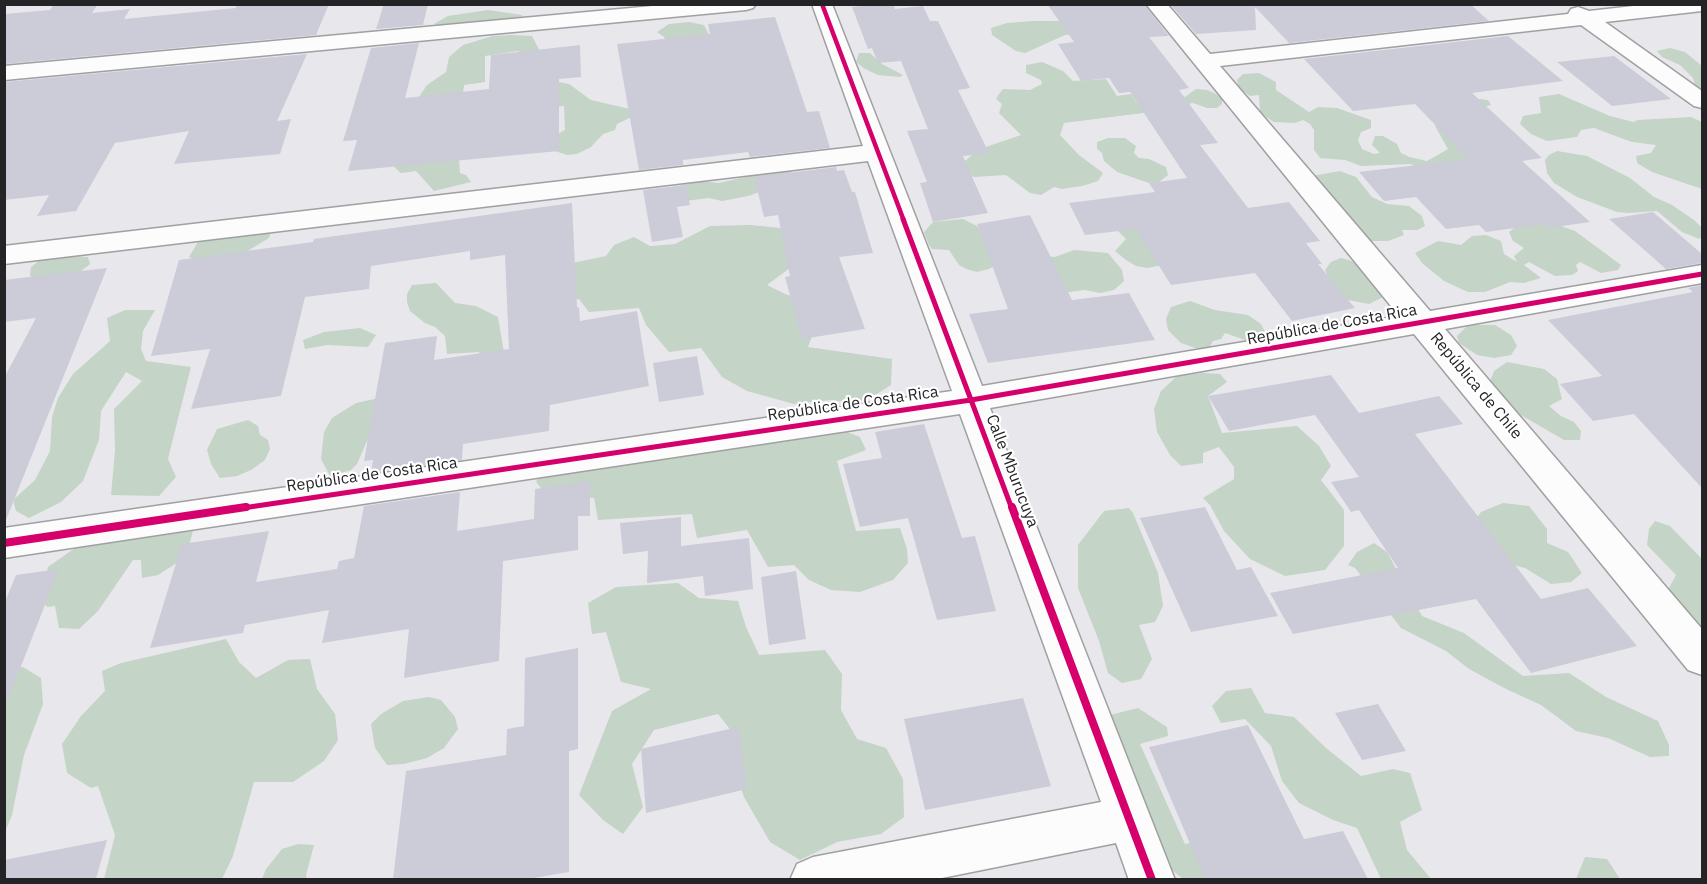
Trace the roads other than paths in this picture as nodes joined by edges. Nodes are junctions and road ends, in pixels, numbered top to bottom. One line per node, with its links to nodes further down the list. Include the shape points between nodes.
1 (746, 4): 8 (street)
2 (822, 4): 10 (street, Calle Mburucuya)
3 (1156, 4): 7 (street, República de Chile)
4 (1567, 4): 6 (street)
5 (1702, 5): 6 (street)
6 (1586, 18): 7 (street); 9 (street)
7 (1205, 61): 13 (street, República de Chile)
8 (4, 73)
9 (1702, 101)
10 (878, 152): 11 (street); 14 (street, Calle Mburucuya)
11 (4, 255)
12 (1702, 274): 13 (street, República de Costa Rica)
13 (1423, 322): 14 (street, República de Costa Rica); 16 (street, República de Chile)
14 (971, 400): 15 (street, República de Costa Rica); 17 (street, Calle Mburucuya)
15 (4, 543)
16 (1702, 657)
17 (1129, 819): 18 (street); 19 (street, Calle Mburucuya)
18 (813, 879)
19 (1152, 879)

